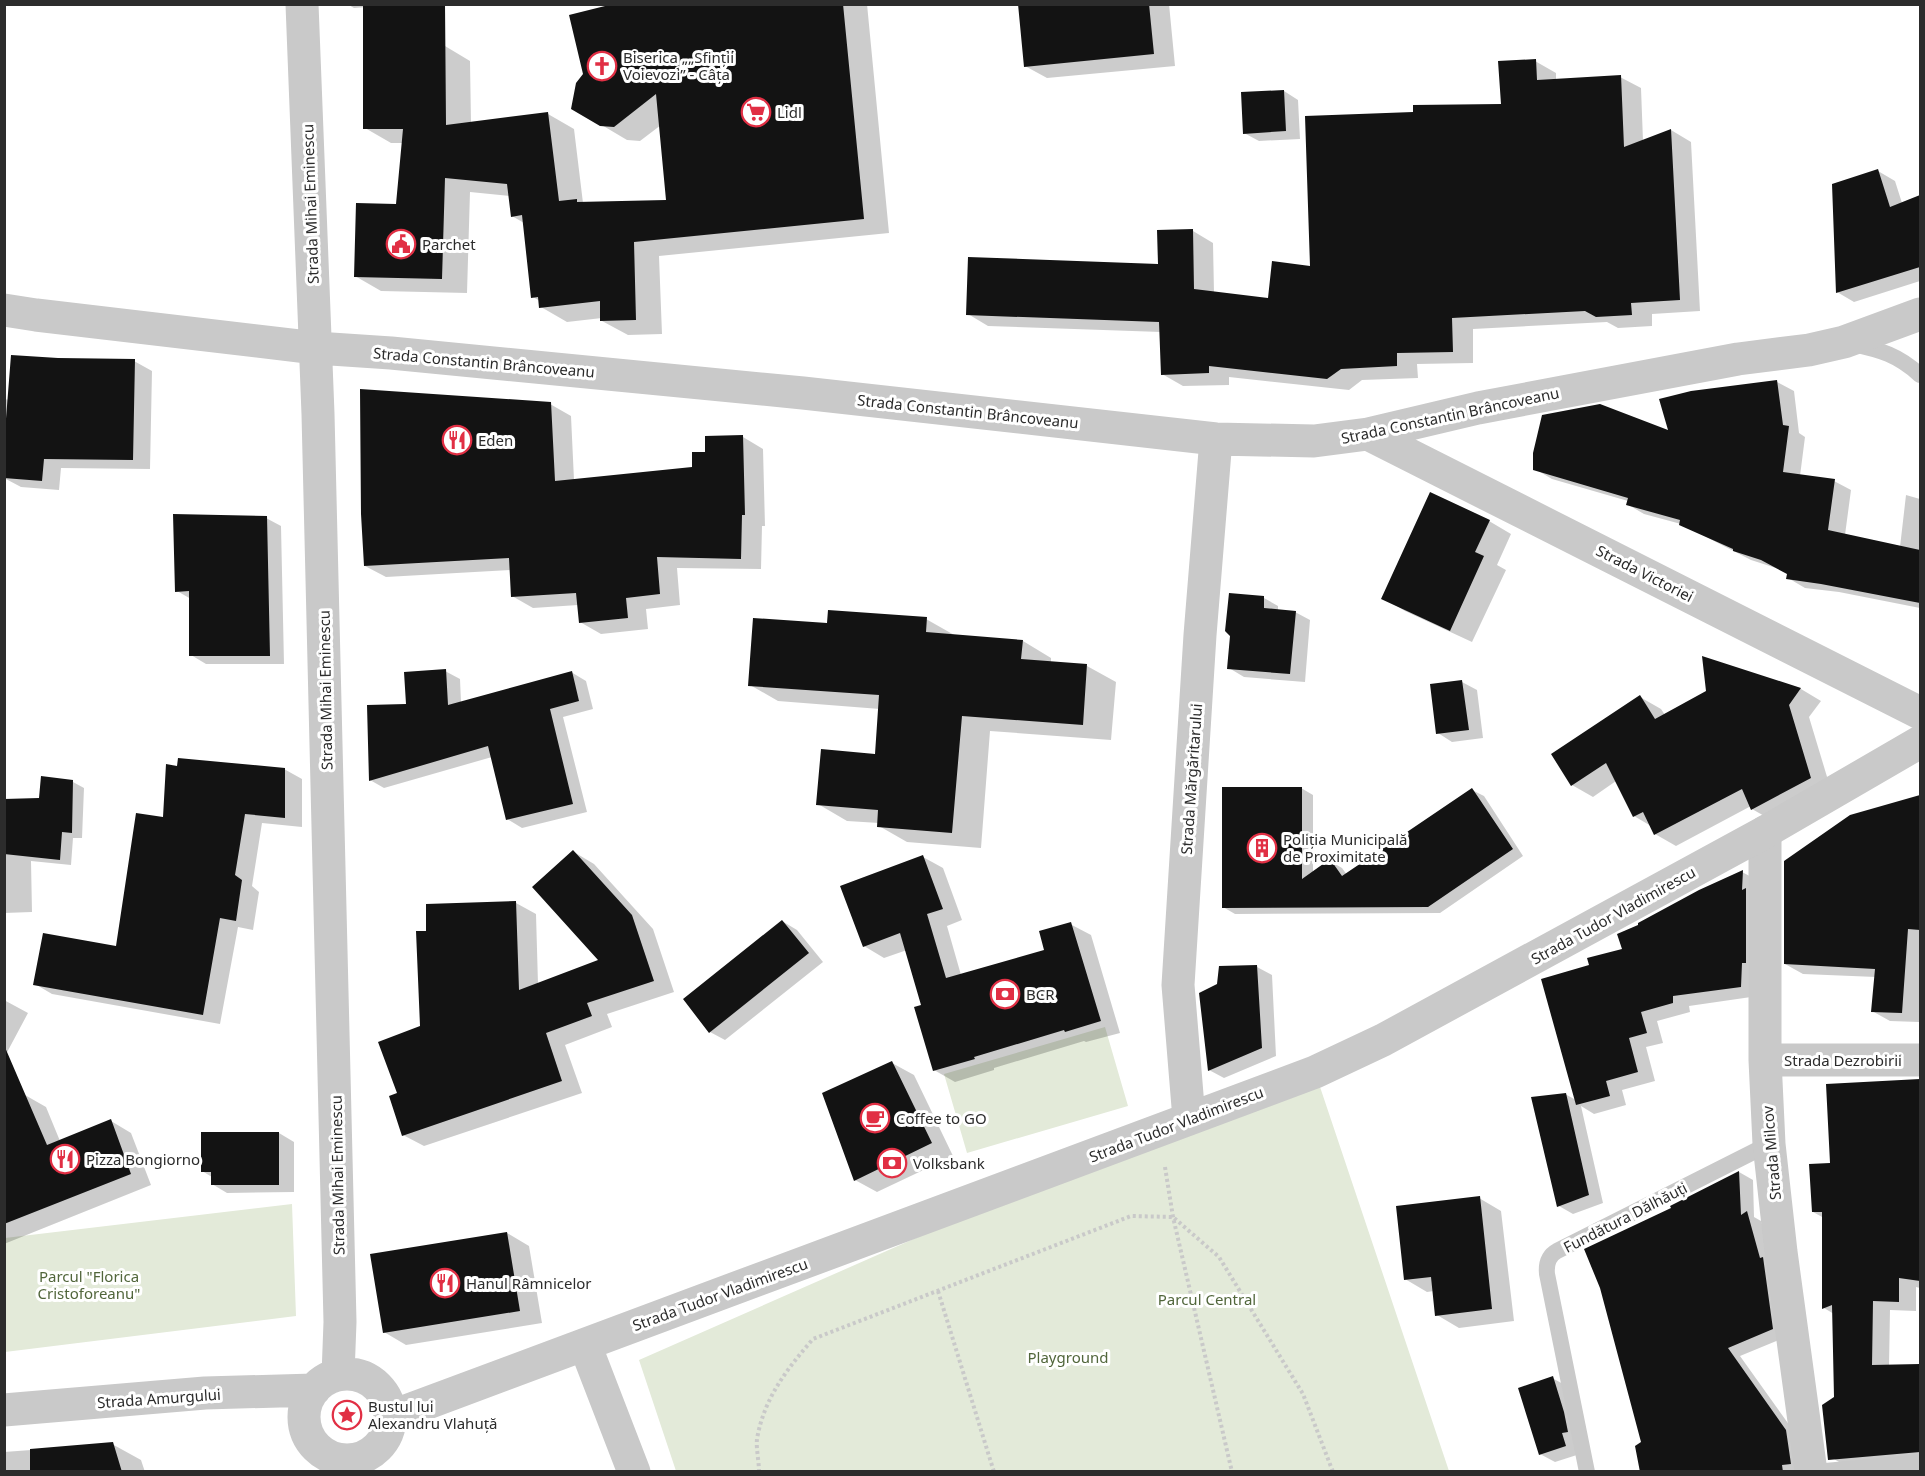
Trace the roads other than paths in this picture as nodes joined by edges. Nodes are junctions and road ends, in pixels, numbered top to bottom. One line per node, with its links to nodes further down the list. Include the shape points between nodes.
1 (302, 4): 5 (street, Strada Mihai Eminescu)
2 (4, 310): 5 (street, Strada Constantin Brâncoveanu)
3 (1920, 314): 4 (street, Strada Constantin Brâncoveanu)
4 (1844, 342): 6 (lane, via 1877,349 1905,361); 7 (street, Strada Constantin Brâncoveanu, via 1478,408)
5 (315, 348): 8 (street, Strada Constantin Brâncoveanu, via 814,394); 17 (street, Strada Mihai Eminescu, via 340,1322)
6 (1920, 375)
7 (1368, 434): 8 (street, Strada Constantin Brâncoveanu, via 1314,441); 9 (street, Strada Victoriei)
8 (1216, 439): 14 (street, Strada Mărgăritarului, via 1178,985)
9 (1920, 713)
10 (1920, 742): 11 (street, Strada Tudor Vladimirescu)
11 (1765, 832): 12 (street, Strada Milcov); 14 (street, Strada Tudor Vladimirescu, via 1383,1040 1315,1072)
12 (1765, 1060): 13 (street, Strada Dezrobirii); 15 (street, Strada Milcov)
13 (1920, 1060)
14 (1189, 1119): 16 (street, Strada Tudor Vladimirescu)
15 (1768, 1144): 23 (lane, Fundătura Dălhăuți, via 1550,1257 1547,1274); 24 (street, Strada Milcov)
16 (585, 1345): 19 (street, Strada Tudor Vladimirescu); 22 (street)
17 (326, 1382): 18 (street, Strada Amurgului); 19 (street, via 356,1375 367,1379 386,1400); 21 (street, via 306,1407 306,1427 315,1445)
18 (4, 1410)
19 (390, 1417): 21 (street, via 382,1442 368,1454)
20 (1920, 1462): 24 (lane)
21 (317, 1464)
22 (634, 1472)
23 (1587, 1472)
24 (1813, 1472)

